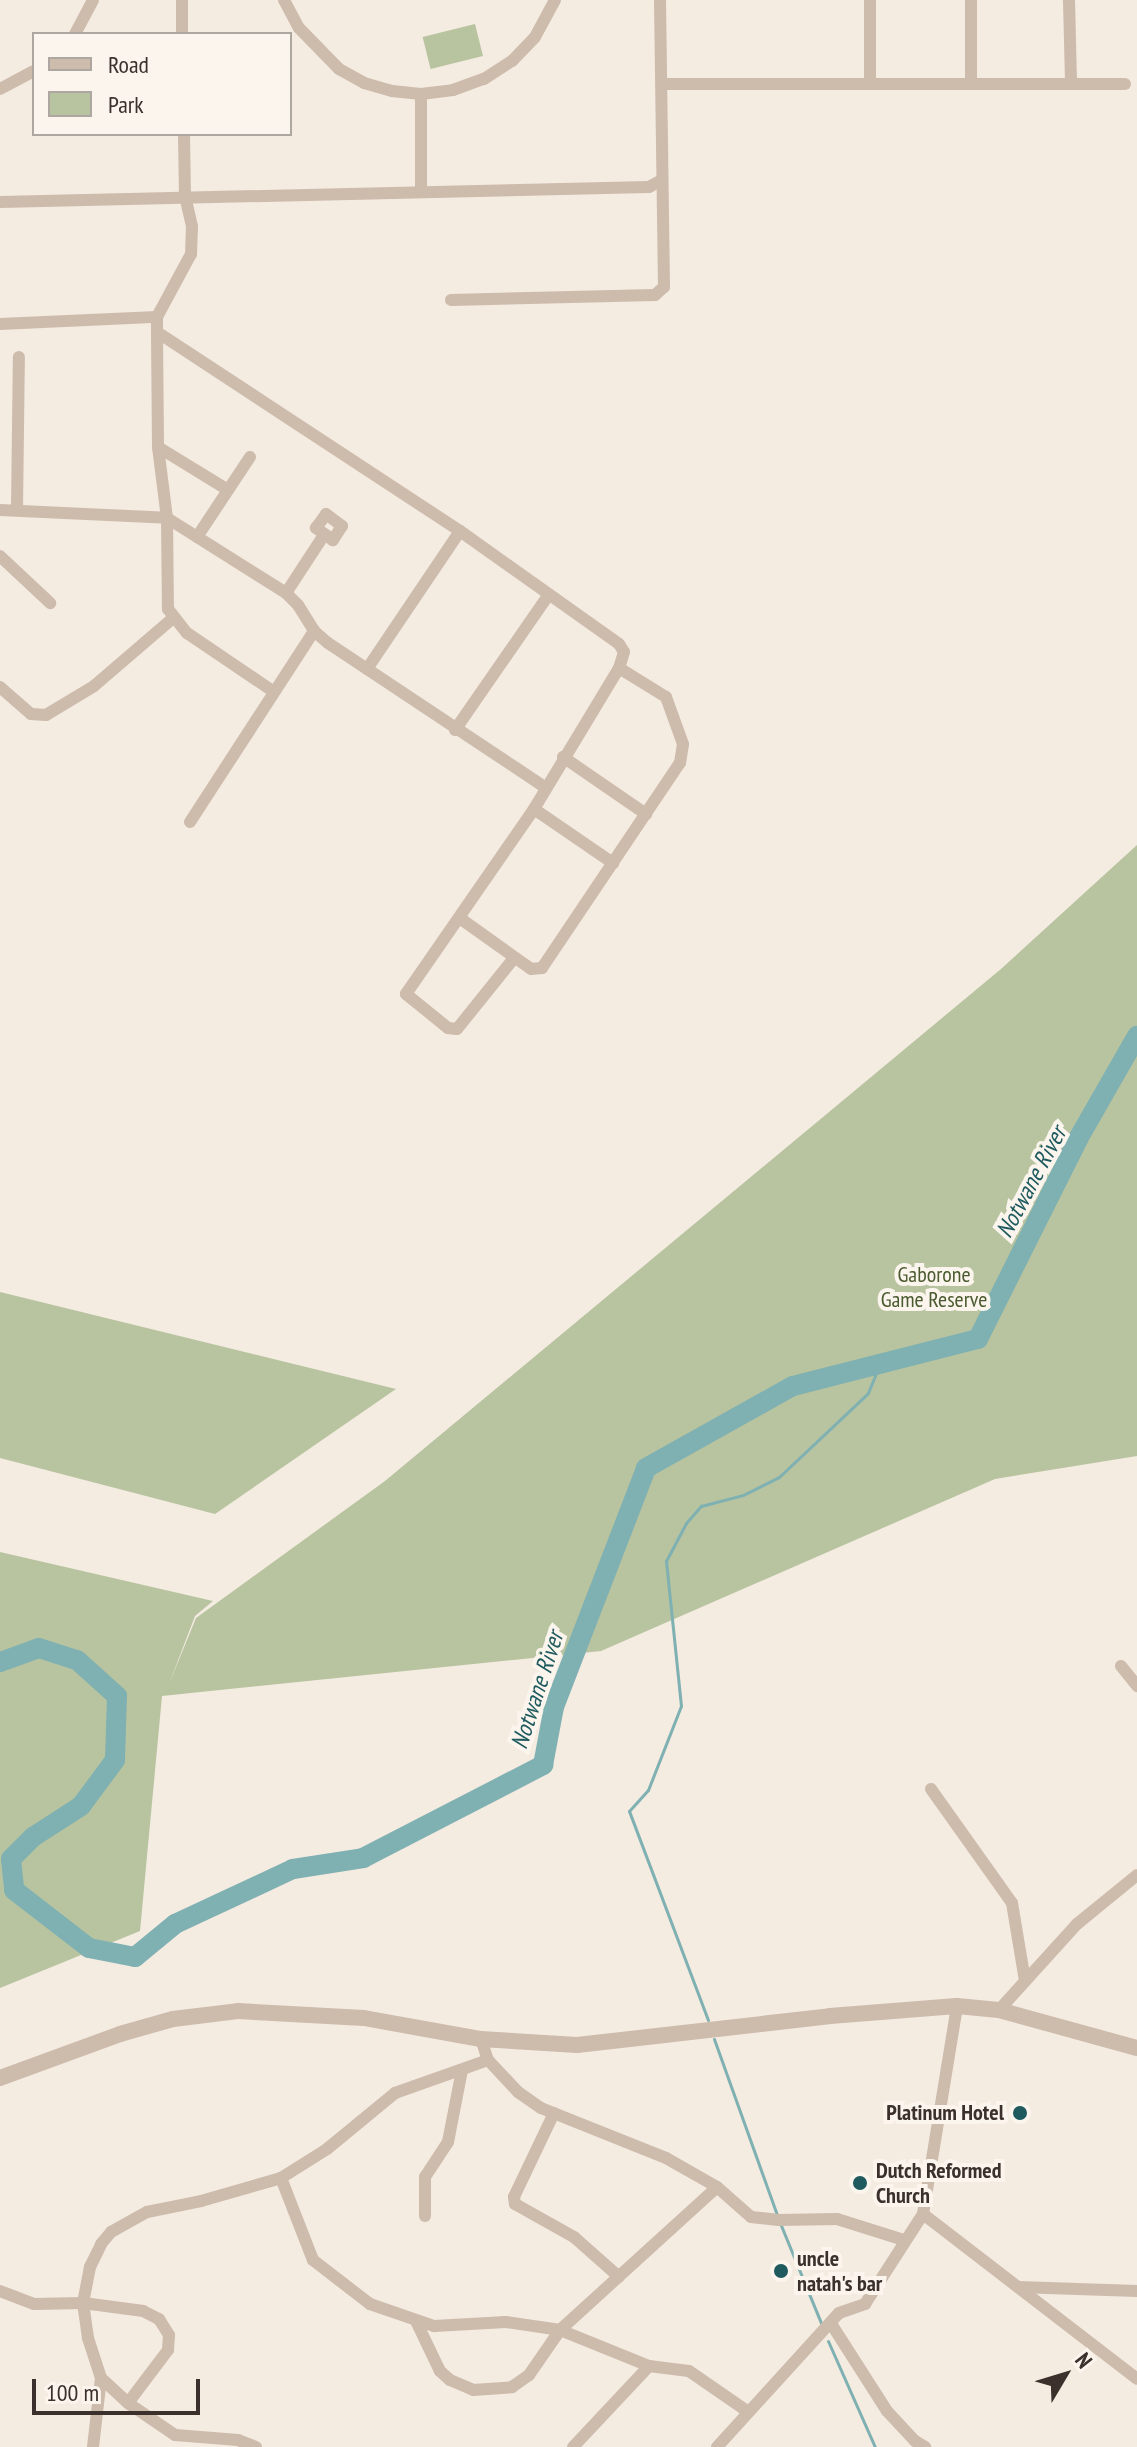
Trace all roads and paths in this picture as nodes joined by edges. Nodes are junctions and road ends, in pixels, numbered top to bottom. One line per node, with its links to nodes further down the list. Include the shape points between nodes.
1 (93, 0): 9 (street)
2 (182, 0): 10 (street)
3 (284, 0): 18 (street, via 299,28 339,69 364,83)
4 (555, 0): 18 (street, via 535,37 512,61 484,79)
5 (660, 0): 13 (street)
6 (870, 0): 14 (street)
7 (971, 0): 12 (street)
8 (1069, 0): 15 (street)
9 (76, 32)
10 (182, 32)
11 (32, 72): 17 (street)
12 (971, 83): 14 (street); 15 (street)
13 (662, 84): 14 (street); 20 (street)
14 (870, 84)
15 (1071, 84): 16 (street)
16 (1125, 84)
17 (0, 89)
18 (421, 94): 21 (street)
19 (184, 136): 22 (street)
20 (660, 181): 21 (street, via 649,187); 24 (street, via 666,283 655,295)
21 (421, 192): 22 (street)
22 (185, 196): 23 (street); 25 (street, via 191,254)
23 (0, 202)
24 (451, 300)
25 (157, 317): 26 (street); 27 (street)
26 (0, 324)
27 (157, 332): 29 (street); 35 (street)
28 (19, 357): 33 (street)
29 (158, 447): 31 (street); 34 (street)
30 (250, 457): 31 (street)
31 (228, 490): 37 (street)
32 (0, 510): 33 (street)
33 (17, 510): 34 (street)
34 (167, 518): 37 (street); 42 (street, via 168,609)
35 (460, 531): 40 (street); 45 (street)
36 (324, 535): 39 (street)
37 (197, 537): 39 (street)
38 (0, 556): 41 (street)
39 (286, 593): 43 (street)
40 (549, 594): 44 (street, via 619,644 624,652); 48 (street)
41 (50, 603)
42 (173, 618): 46 (street, via 94,686 46,715 31,714); 47 (street)
43 (314, 631): 45 (street); 47 (street)
44 (619, 668): 49 (street); 52 (street, via 660,690 683,744 680,763)
45 (367, 669): 48 (street)
46 (0, 687)
47 (274, 692): 53 (street)
48 (455, 730): 50 (street)
49 (563, 757): 50 (street); 52 (street)
50 (545, 787): 51 (street)
51 (534, 809): 54 (street); 55 (street)
52 (646, 814): 54 (street)
53 (190, 822)
54 (613, 863): 56 (street, via 542,968 531,969)
55 (461, 919): 56 (street); 56 (street, via 406,991 448,1028 460,1027)
56 (514, 958)
57 (1121, 1666): 58 (street)
58 (1137, 1686)
59 (931, 1789): 61 (street, via 1012,1903)
60 (1137, 1875): 61 (street, via 1077,1924)
61 (1025, 1981): 63 (street)
62 (957, 2006): 63 (street); 64 (street, via 577,2045); 72 (street)
63 (999, 2010): 65 (street)
64 (481, 2039): 66 (street); 68 (street, via 364,2018 238,2011 173,2019)
65 (1137, 2048)
66 (488, 2060): 67 (street); 69 (street, via 518,2092)
67 (462, 2070): 70 (street, via 395,2093 327,2149); 73 (street, via 448,2142 425,2177)
68 (0, 2078)
69 (554, 2113): 71 (street, via 666,2158); 75 (street, via 515,2204 574,2237)
70 (281, 2178): 79 (street, via 128,2221 101,2244); 80 (street, via 313,2260 322,2270 370,2304)
71 (717, 2187): 74 (street, via 756,2218 837,2219); 75 (street)
72 (923, 2214): 74 (street); 76 (street)
73 (425, 2216)
74 (904, 2240): 81 (street, via 865,2304 848,2308)
75 (619, 2277): 82 (street)
76 (1018, 2287): 78 (street); 85 (street)
77 (0, 2291): 79 (street, via 48,2306)
78 (1137, 2291)
79 (83, 2303): 84 (street); 86 (street, via 151,2314 169,2335 168,2350)
80 (416, 2321): 82 (street, via 446,2327 506,2322); 82 (street, via 440,2371 473,2390 521,2382)
81 (832, 2325): 87 (street); 92 (street, via 887,2411)
82 (560, 2330): 83 (street)
83 (649, 2366): 87 (street, via 689,2371); 90 (street)
84 (101, 2378): 86 (street); 88 (street)
85 (1137, 2379)
86 (128, 2403): 89 (street, via 175,2435 238,2440)
87 (747, 2411): 91 (street)
88 (93, 2447)
89 (256, 2447)
90 (573, 2447)
91 (717, 2447)
92 (925, 2447)

